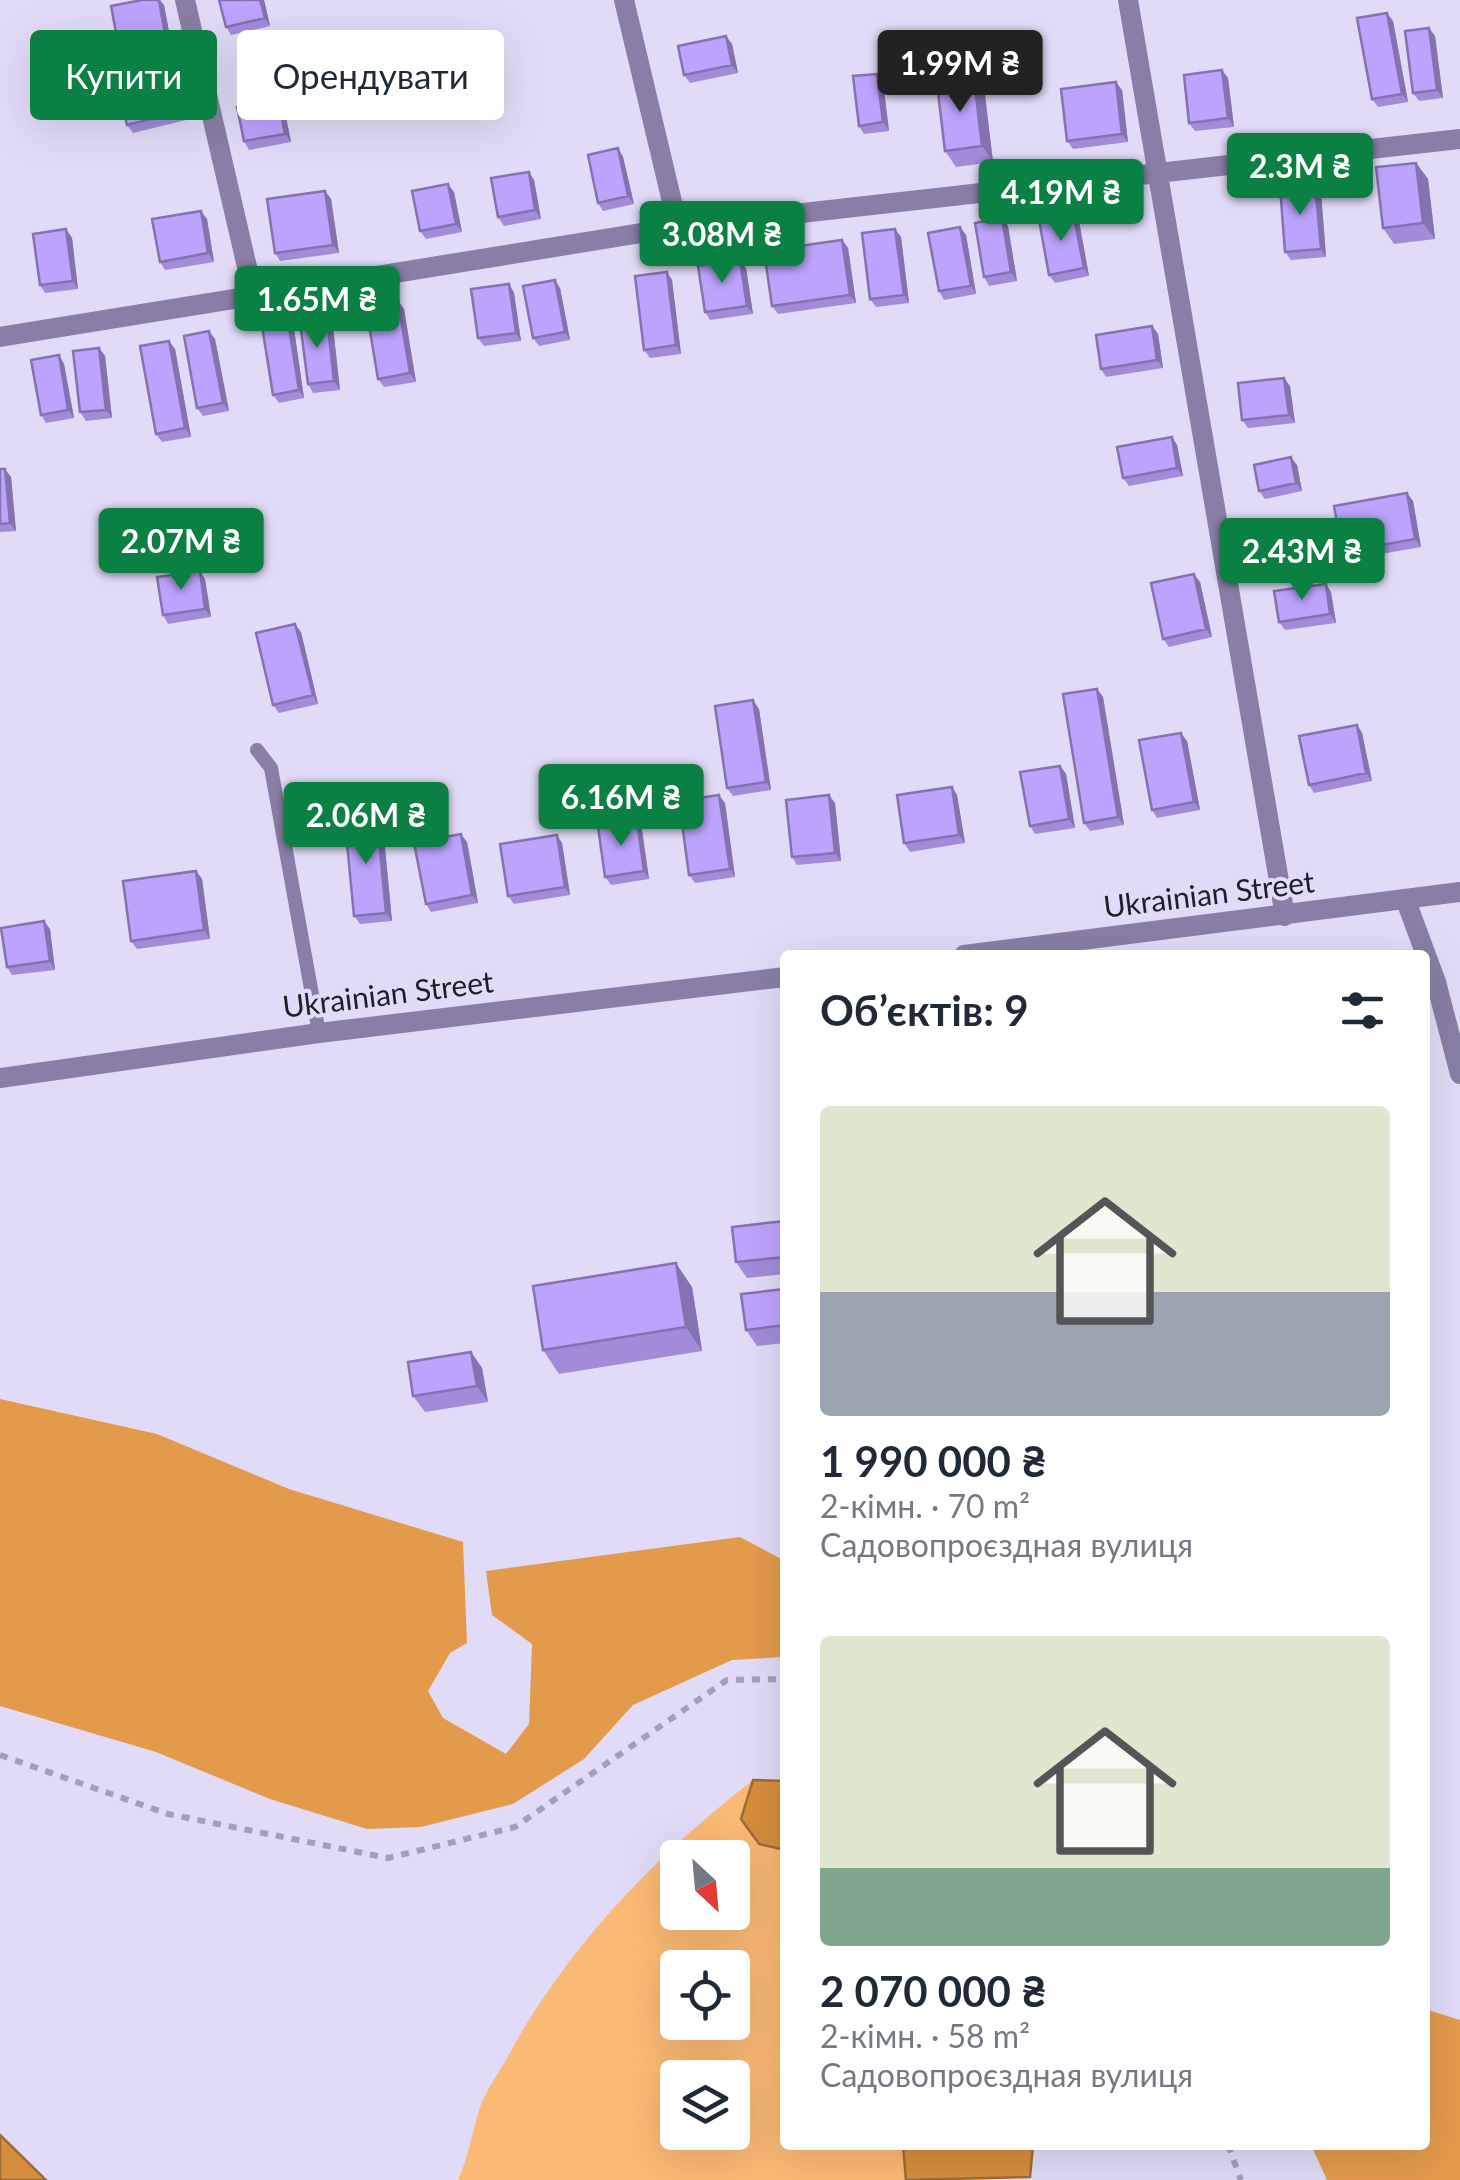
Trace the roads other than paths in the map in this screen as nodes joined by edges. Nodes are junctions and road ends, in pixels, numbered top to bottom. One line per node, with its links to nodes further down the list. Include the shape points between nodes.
1 (185, 0): 7 (street)
2 (624, 0): 6 (street)
3 (1128, 0): 5 (street)
4 (1460, 139): 5 (street)
5 (1159, 176): 6 (street); 12 (street)
6 (678, 228): 7 (street)
7 (254, 297): 8 (street)
8 (0, 337)
9 (257, 750): 17 (lane, via 271,768)
10 (1460, 892): 11 (street, Ukrainian Street)
11 (1406, 901): 12 (street, Ukrainian Street); 14 (street)
12 (1286, 916): 13 (street, Ukrainian Street)
13 (1005, 950)
14 (1424, 950)
15 (1430, 966): 18 (street)
16 (780, 978): 17 (street, Ukrainian Street)
17 (319, 1033): 19 (street, Ukrainian Street)
18 (1460, 1074)
19 (0, 1078)

